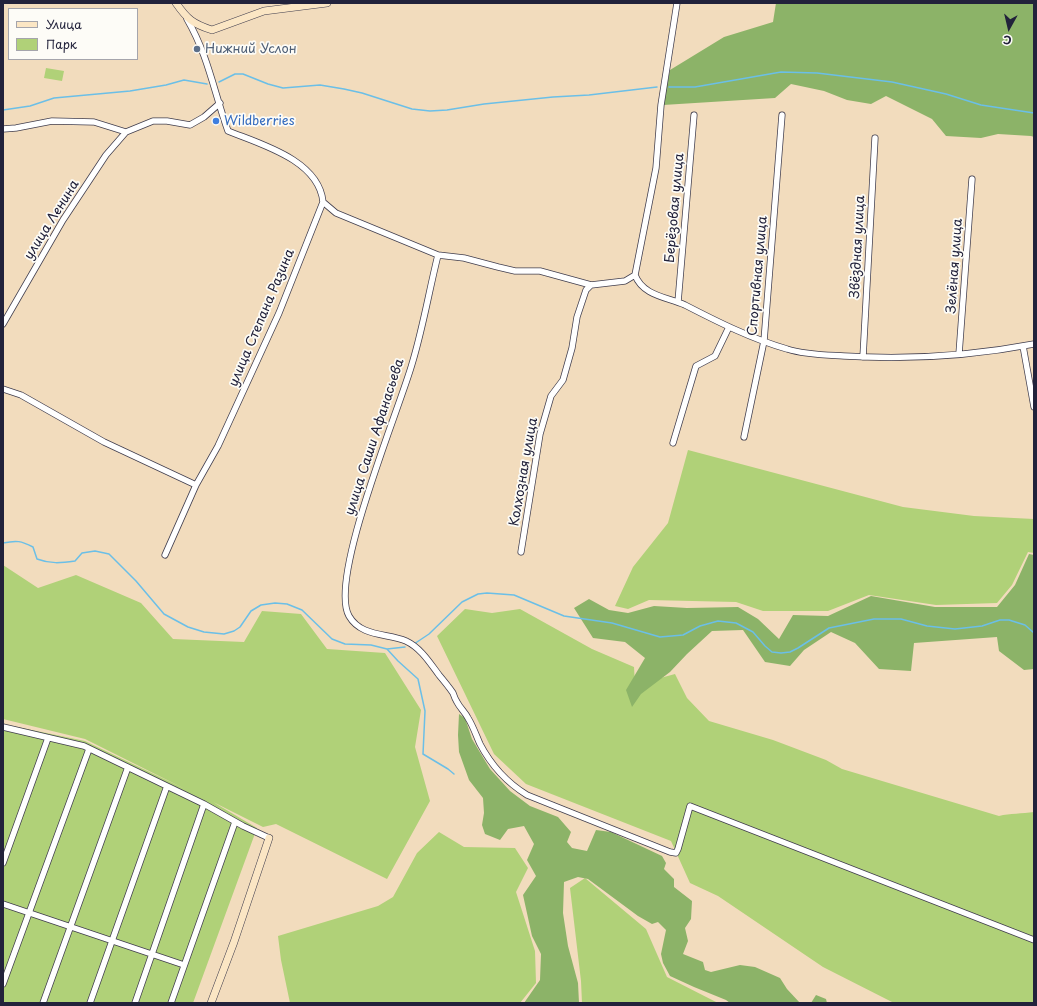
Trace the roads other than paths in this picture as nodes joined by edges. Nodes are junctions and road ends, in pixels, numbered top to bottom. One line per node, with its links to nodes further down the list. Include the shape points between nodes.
1 (176, 3): 4 (street)
2 (327, 3): 4 (street, via 264,11 212,30)
3 (677, 3): 14 (street, via 661,105 656,168)
4 (187, 18): 5 (street, via 197,37)
5 (220, 103): 9 (street, via 190,125 153,121); 12 (street, via 228,131 295,160 311,174 318,186)
6 (694, 115): 16 (street, Берёзовая улица)
7 (782, 115): 19 (street, Спортивная улица)
8 (3, 129): 9 (street, via 52,121 94,122)
9 (126, 132): 17 (street, улица Ленина, via 106,155 63,220)
10 (875, 138): 23 (street, Звёздная улица)
11 (972, 179): 22 (street, Зелёная улица)
12 (322, 202): 13 (street, via 336,213); 28 (street, улица Степана Разина, via 279,313 218,446)
13 (438, 255): 15 (street, via 464,258 515,271 540,271); 43 (street, улица Саши Афанасьева, via 412,364 359,521 345,593 349,616 356,625 366,631 407,642 421,651 468,717 494,767 506,780 527,795 670,852 676,852 678,849 690,806)
14 (635, 275): 15 (street, via 625,281); 16 (street, via 647,291)
15 (591, 285): 29 (street, Колхозная улица, via 586,290 577,317 563,380 552,396 540,434)
16 (678, 302): 18 (street)
17 (3, 324)
18 (729, 327): 19 (street); 27 (street, via 715,356 696,366)
19 (764, 341): 23 (street, via 788,350); 26 (street, Спортивная улица)
20 (1034, 344): 21 (street)
21 (1023, 346): 22 (street); 25 (street)
22 (959, 354): 23 (street, via 932,357)
23 (863, 357)
24 (3, 390): 28 (street, via 21,395 104,442)
25 (1034, 407)
26 (744, 437)
27 (673, 443)
28 (196, 485): 30 (street, улица Степана Разина)
29 (521, 552)
30 (165, 555)
31 (4, 729): 32 (street)
32 (48, 738): 33 (street); 39 (street)
33 (89, 749): 34 (street); 41 (street)
34 (128, 767): 35 (street); 42 (street)
35 (167, 786): 36 (street); 44 (street)
36 (204, 804): 37 (street); 45 (street)
37 (235, 822): 38 (street); 46 (street)
38 (269, 838): 52 (street)
39 (3, 863)
40 (3, 904): 41 (street)
41 (29, 912): 42 (street); 47 (street)
42 (70, 927): 44 (street); 48 (street)
43 (1034, 940)
44 (112, 941): 45 (street); 49 (street)
45 (153, 955): 46 (street); 50 (street)
46 (184, 966): 51 (street)
47 (3, 984)
48 (43, 1003)
49 (90, 1003)
50 (135, 1003)
51 (171, 1003)
52 (211, 1003)

